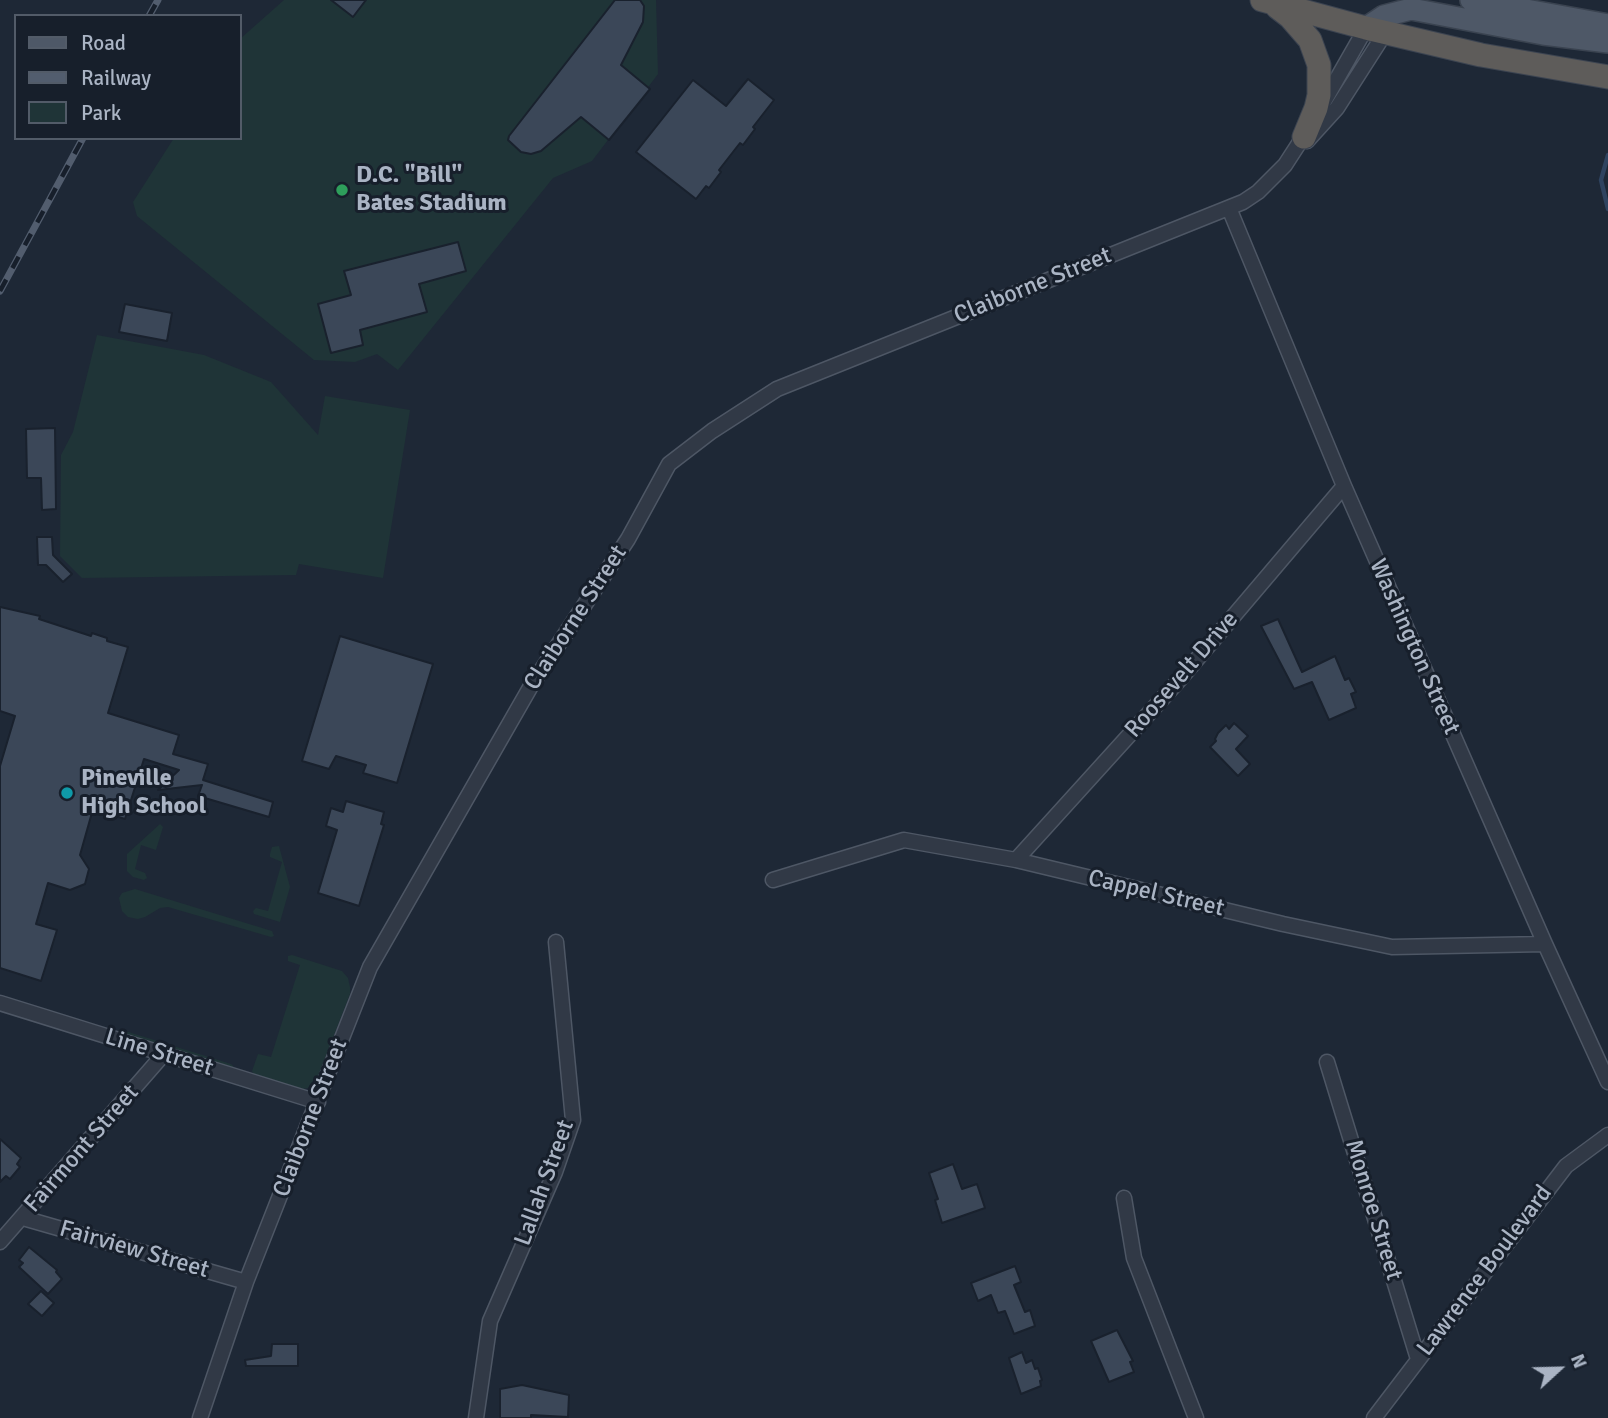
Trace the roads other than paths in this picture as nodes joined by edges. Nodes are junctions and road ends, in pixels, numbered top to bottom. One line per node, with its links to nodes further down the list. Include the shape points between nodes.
1 (1261, 0): 3 (highway); 6 (highway, via 1290,17 1316,52 1319,95)
2 (1471, 0): 4 (main road)
3 (1378, 19): 4 (main road, via 1411,9 1543,34); 5 (highway, via 1481,55); 6 (street, Claiborne Street)
4 (1598, 32)
5 (1608, 77)
6 (1300, 144): 7 (street, Claiborne Street, via 1258,192)
7 (1229, 208): 8 (street, Washington Street); 17 (street, Claiborne Street, via 777,389 669,464 628,540 533,682 370,967)
8 (1344, 486): 9 (street, Roosevelt Drive, via 1181,678); 12 (street, Washington Street)
9 (1016, 860): 10 (street, Cappel Street, via 904,840); 12 (street, Cappel Street, via 1392,947)
10 (773, 880)
11 (556, 942): 25 (street, Lallah Street, via 573,1121 490,1321)
12 (1545, 944): 16 (street, Washington Street)
13 (0, 1003): 14 (street, Line Street)
14 (163, 1055): 17 (street, Line Street); 20 (street, Fairmont Street)
15 (1327, 1062): 23 (street, Monroe Street)
16 (1608, 1082)
17 (318, 1102): 22 (street, Claiborne Street)
18 (1608, 1135): 23 (street, Lawrence Boulevard, via 1566,1166)
19 (1124, 1198): 26 (street, via 1134,1258)
20 (23, 1218): 21 (street, Fairmont Street); 22 (street, Fairview Street)
21 (0, 1242)
22 (246, 1282): 24 (street, Claiborne Street)
23 (1418, 1359): 27 (street, Lawrence Boulevard)
24 (200, 1418)
25 (476, 1418)
26 (1196, 1418)
27 (1374, 1418)

